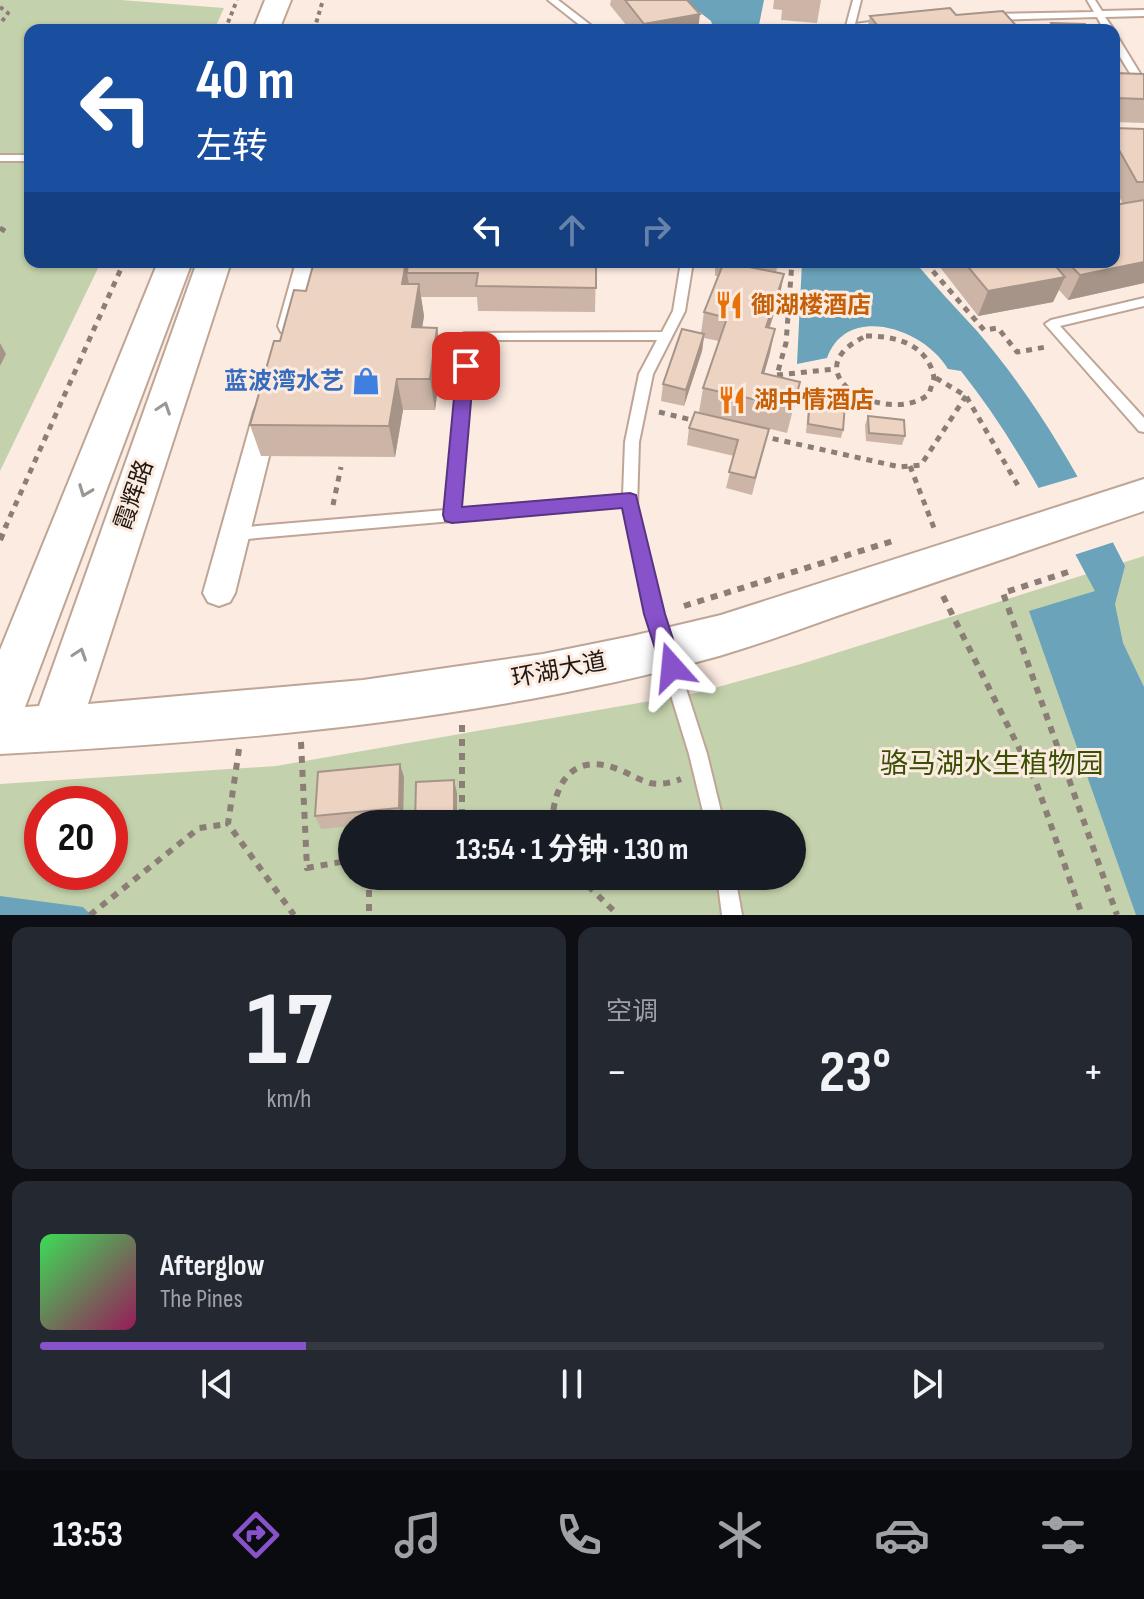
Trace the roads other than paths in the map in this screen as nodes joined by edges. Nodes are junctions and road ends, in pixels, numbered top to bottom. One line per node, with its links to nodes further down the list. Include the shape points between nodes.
1 (278, 0): 11 (street)
2 (303, 0): 12 (street)
3 (552, 0): 13 (lane)
4 (857, 0): 14 (lane)
5 (1091, 0): 6 (lane)
6 (1098, 12): 7 (lane); 8 (lane); 17 (lane)
7 (1144, 13)
8 (1008, 16): 9 (lane); 16 (lane)
9 (979, 17)
10 (897, 23): 15 (lane)
11 (268, 24)
12 (295, 24)
13 (584, 24)
14 (845, 24)
15 (888, 24)
16 (1012, 24)
17 (1105, 24)
18 (1120, 49): 19 (lane)
19 (1144, 88)
20 (0, 158): 21 (lane)
21 (24, 158)
22 (173, 268): 37 (street, 霞辉路, one-way to 37)
23 (212, 268): 38 (street, 霞辉路, one-way to 23)
24 (306, 268): 28 (street)
25 (686, 268): 27 (lane, via 679,311)
26 (1144, 302): 30 (lane, via 1051,324)
27 (666, 336): 32 (lane, via 646,374 632,442); 33 (lane, via 468,336)
28 (283, 353)
29 (275, 383): 34 (street)
30 (1144, 427)
31 (1144, 495): 36 (street, 环湖大道)
32 (630, 500): 33 (lane); 36 (lane, via 654,614)
33 (452, 515): 34 (lane)
34 (235, 534): 35 (street)
35 (219, 593)
36 (667, 650): 38 (street, 环湖大道, via 437,694 243,716); 40 (lane)
37 (0, 709)
38 (56, 728): 39 (street, 环湖大道)
39 (0, 731)
40 (712, 810)
41 (728, 890): 42 (lane)
42 (732, 915)

